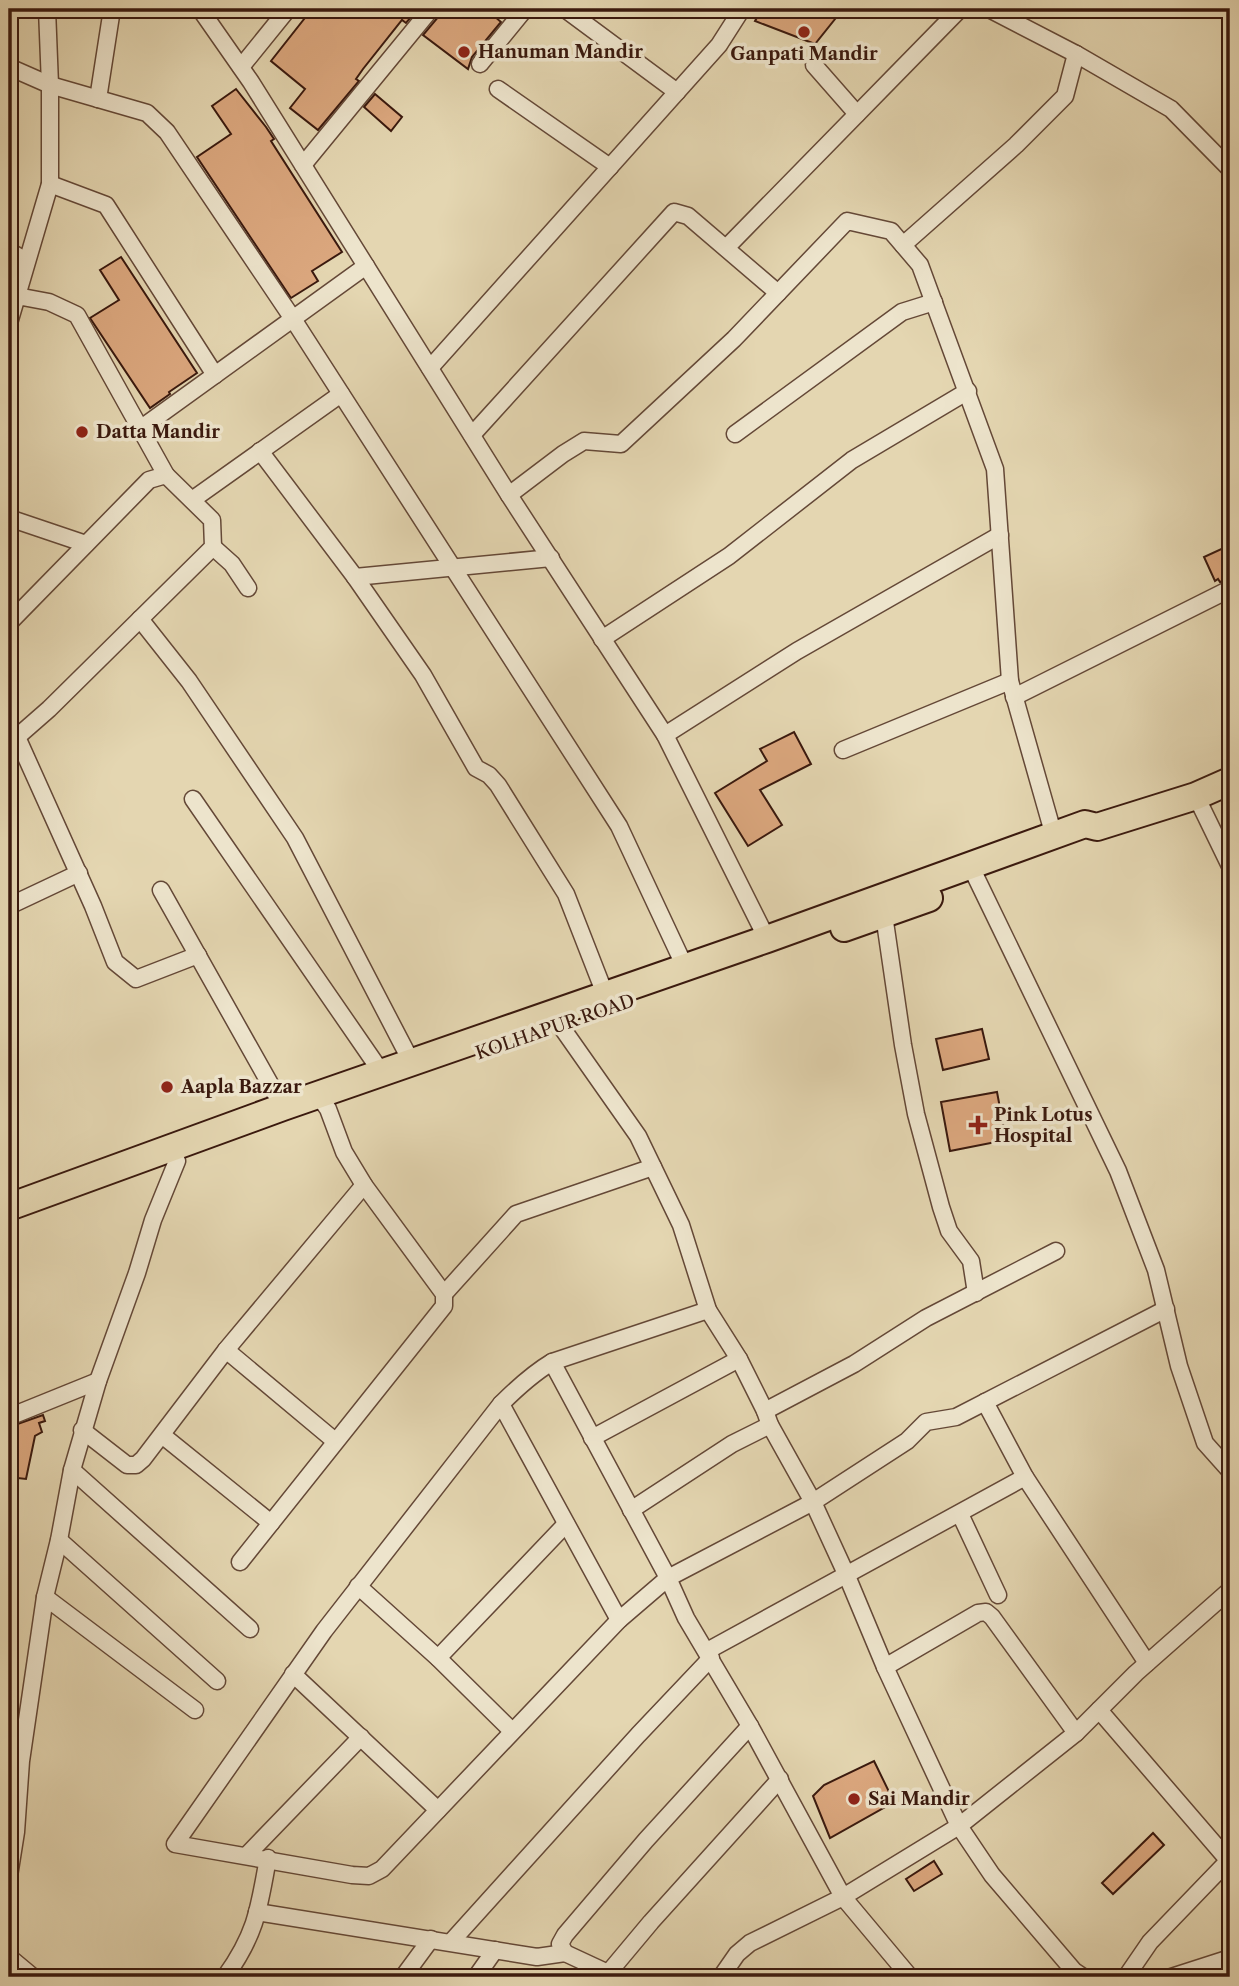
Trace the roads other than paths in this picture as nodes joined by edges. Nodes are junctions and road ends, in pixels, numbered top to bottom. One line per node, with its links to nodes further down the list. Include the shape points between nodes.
1 (47, 9): 16 (street)
2 (112, 9): 19 (street)
3 (200, 9): 15 (street)
4 (288, 9): 15 (street)
5 (431, 9): 21 (street)
6 (525, 9): 12 (street)
7 (565, 9): 18 (street)
8 (742, 9): 18 (street, via 719,45)
9 (960, 9): 20 (street)
10 (989, 9): 11 (street)
11 (1076, 54): 23 (street, via 1171,109); 25 (street, via 1065,96)
12 (480, 64)
13 (814, 65): 20 (street)
14 (9, 67): 16 (street)
15 (241, 67): 21 (street)
16 (50, 85): 19 (street); 24 (street)
17 (498, 89): 22 (street)
18 (677, 92): 22 (street)
19 (98, 99): 33 (street, via 147,113 167,132)
20 (857, 114): 26 (street)
21 (303, 165): 29 (street)
22 (610, 167): 34 (street)
23 (1230, 169)
24 (50, 184): 28 (street); 35 (street, via 106,205)
25 (903, 245): 30 (street, via 891,231 848,221); 31 (street, via 920,265)
26 (726, 248): 30 (street); 40 (street, via 688,216 674,212)
27 (9, 251): 28 (street)
28 (26, 261): 32 (street)
29 (366, 266): 33 (street); 34 (street)
30 (778, 293): 43 (street, via 621,444 584,441)
31 (934, 303): 36 (street); 39 (street, via 902,312)
32 (12, 309): 38 (street, via 49,302 77,316)
33 (293, 319): 35 (street); 37 (street)
34 (430, 368): 40 (street)
35 (215, 375): 38 (street)
36 (968, 391): 46 (street, via 995,469); 56 (street, via 852,460 729,556)
37 (341, 394): 41 (street); 50 (street)
38 (140, 429): 42 (street)
39 (735, 434)
40 (472, 435): 43 (street)
41 (260, 452): 44 (street); 51 (street)
42 (166, 475): 44 (street); 47 (street, via 149,480)
43 (509, 495): 49 (street)
44 (192, 500): 48 (street, via 212,520)
45 (9, 517): 47 (street)
46 (1000, 536): 57 (street); 60 (street, via 797,651)
47 (86, 544): 55 (street)
48 (213, 547): 52 (street); 54 (street)
49 (551, 558): 50 (street); 56 (street)
50 (452, 568): 51 (street); 75 (street, via 619,826)
51 (355, 577): 76 (street, via 423,675 476,768 498,785 566,894)
52 (248, 588)
53 (1230, 589): 58 (street)
54 (140, 619): 59 (street); 78 (street, via 189,681 295,838)
55 (9, 623)
56 (602, 639): 60 (street)
57 (1010, 681): 58 (street); 61 (street)
58 (1014, 698): 66 (street)
59 (13, 731): 69 (street)
60 (665, 735): 73 (street)
61 (843, 750)
62 (1230, 781): 63 (main road, KOLHAPUR ROAD)
63 (1196, 796): 65 (main road, KOLHAPUR ROAD); 67 (street)
64 (193, 799): 79 (street)
65 (1097, 827): 66 (main road, KOLHAPUR ROAD, via 1085,824); 68 (main road, KOLHAPUR ROAD, via 1087,839)
66 (1054, 836): 68 (main road, KOLHAPUR ROAD)
67 (1230, 866)
68 (974, 872): 72 (main road, KOLHAPUR ROAD); 73 (main road, KOLHAPUR ROAD); 89 (street, via 1118,1171)
69 (79, 873): 71 (street); 74 (street, via 115,962 136,979)
70 (161, 890): 74 (street)
71 (9, 906)
72 (884, 915): 77 (main road, KOLHAPUR ROAD); 87 (street, via 916,1114 940,1207 949,1231 971,1261)
73 (767, 939): 75 (main road, KOLHAPUR ROAD)
74 (198, 955): 81 (street)
75 (685, 967): 76 (main road, KOLHAPUR ROAD)
76 (605, 994): 78 (main road, KOLHAPUR ROAD)
77 (560, 1025): 80 (main road, KOLHAPUR ROAD); 83 (street, via 638,1136)
78 (412, 1063): 79 (main road, KOLHAPUR ROAD)
79 (382, 1073): 80 (main road, KOLHAPUR ROAD)
80 (323, 1102): 81 (main road, KOLHAPUR ROAD); 82 (main road, KOLHAPUR ROAD); 84 (street)
81 (283, 1107): 85 (main road, KOLHAPUR ROAD)
82 (177, 1161): 85 (main road, KOLHAPUR ROAD); 94 (street)
83 (653, 1167): 88 (street, via 516,1214); 90 (street, via 681,1224)
84 (364, 1185): 88 (street); 91 (street)
85 (10, 1208)
86 (1056, 1251): 87 (street)
87 (976, 1293): 98 (street, via 926,1318)
88 (444, 1294): 102 (street, via 444,1306)
89 (1166, 1309): 95 (street); 104 (street, via 1205,1443)
90 (708, 1310): 92 (street); 93 (street)
91 (226, 1350): 100 (street); 102 (street)
92 (738, 1359): 98 (street); 101 (street)
93 (552, 1362): 96 (street, via 533,1373); 101 (street)
94 (98, 1381): 97 (street); 99 (street)
95 (985, 1402): 105 (street); 106 (street, via 957,1417 926,1422 907,1441)
96 (501, 1404): 110 (street); 115 (street)
97 (9, 1417)
98 (768, 1418): 106 (street); 107 (street)
99 (82, 1430): 100 (street, via 127,1465 136,1465); 103 (street)
100 (162, 1435): 109 (street)
101 (592, 1438): 107 (street)
102 (335, 1441): 109 (street)
103 (72, 1470): 111 (street); 120 (street)
104 (1230, 1471)
105 (1025, 1477): 108 (street); 123 (street)
106 (813, 1502): 113 (street); 114 (street)
107 (631, 1510): 114 (street)
108 (960, 1514): 113 (street); 117 (street)
109 (271, 1523): 112 (street)
110 (566, 1524): 119 (street); 122 (street)
111 (59, 1540): 118 (street); 126 (street)
112 (240, 1562)
113 (848, 1576): 121 (street); 124 (street)
114 (668, 1578): 119 (street); 121 (street)
115 (358, 1587): 122 (street); 125 (street)
116 (1230, 1590): 123 (street)
117 (998, 1595)
118 (45, 1597): 127 (street); 133 (street)
119 (619, 1620): 130 (street)
120 (250, 1629)
121 (709, 1654): 129 (street); 144 (street)
122 (438, 1658): 130 (street)
123 (1147, 1663): 128 (street)
124 (885, 1667): 131 (street, via 986,1612); 136 (street)
125 (293, 1674): 132 (street); 137 (street, via 175,1844)
126 (217, 1681)
127 (195, 1710)
128 (1099, 1710): 131 (street); 139 (street)
129 (750, 1726): 134 (street); 146 (street, via 565,1935 560,1944)
130 (512, 1731): 135 (street)
131 (1076, 1733): 136 (street)
132 (361, 1737): 135 (street); 137 (street)
133 (15, 1763): 140 (street, via 16,1832)
134 (780, 1779): 141 (street); 149 (street)
135 (438, 1810): 138 (street, via 382,1869 369,1876)
136 (959, 1826): 141 (street); 150 (street)
137 (247, 1855): 138 (street)
138 (268, 1858): 142 (street)
139 (1230, 1860): 157 (street, via 1150,1942)
140 (9, 1876)
141 (844, 1897): 155 (street, via 750,1942); 156 (street)
142 (257, 1912): 143 (street); 152 (street, via 252,1934)
143 (431, 1939): 144 (street); 153 (street)
144 (451, 1942): 145 (street)
145 (495, 1950): 146 (street, via 537,1956); 154 (street)
146 (565, 1953): 149 (street)
147 (9, 1957): 151 (street)
148 (1230, 1958): 158 (street)
149 (607, 1975)
150 (1072, 1975)
151 (33, 1977)
152 (225, 1977)
153 (403, 1977)
154 (475, 1977)
155 (721, 1977)
156 (910, 1977)
157 (1126, 1977)
158 (1171, 1977)

